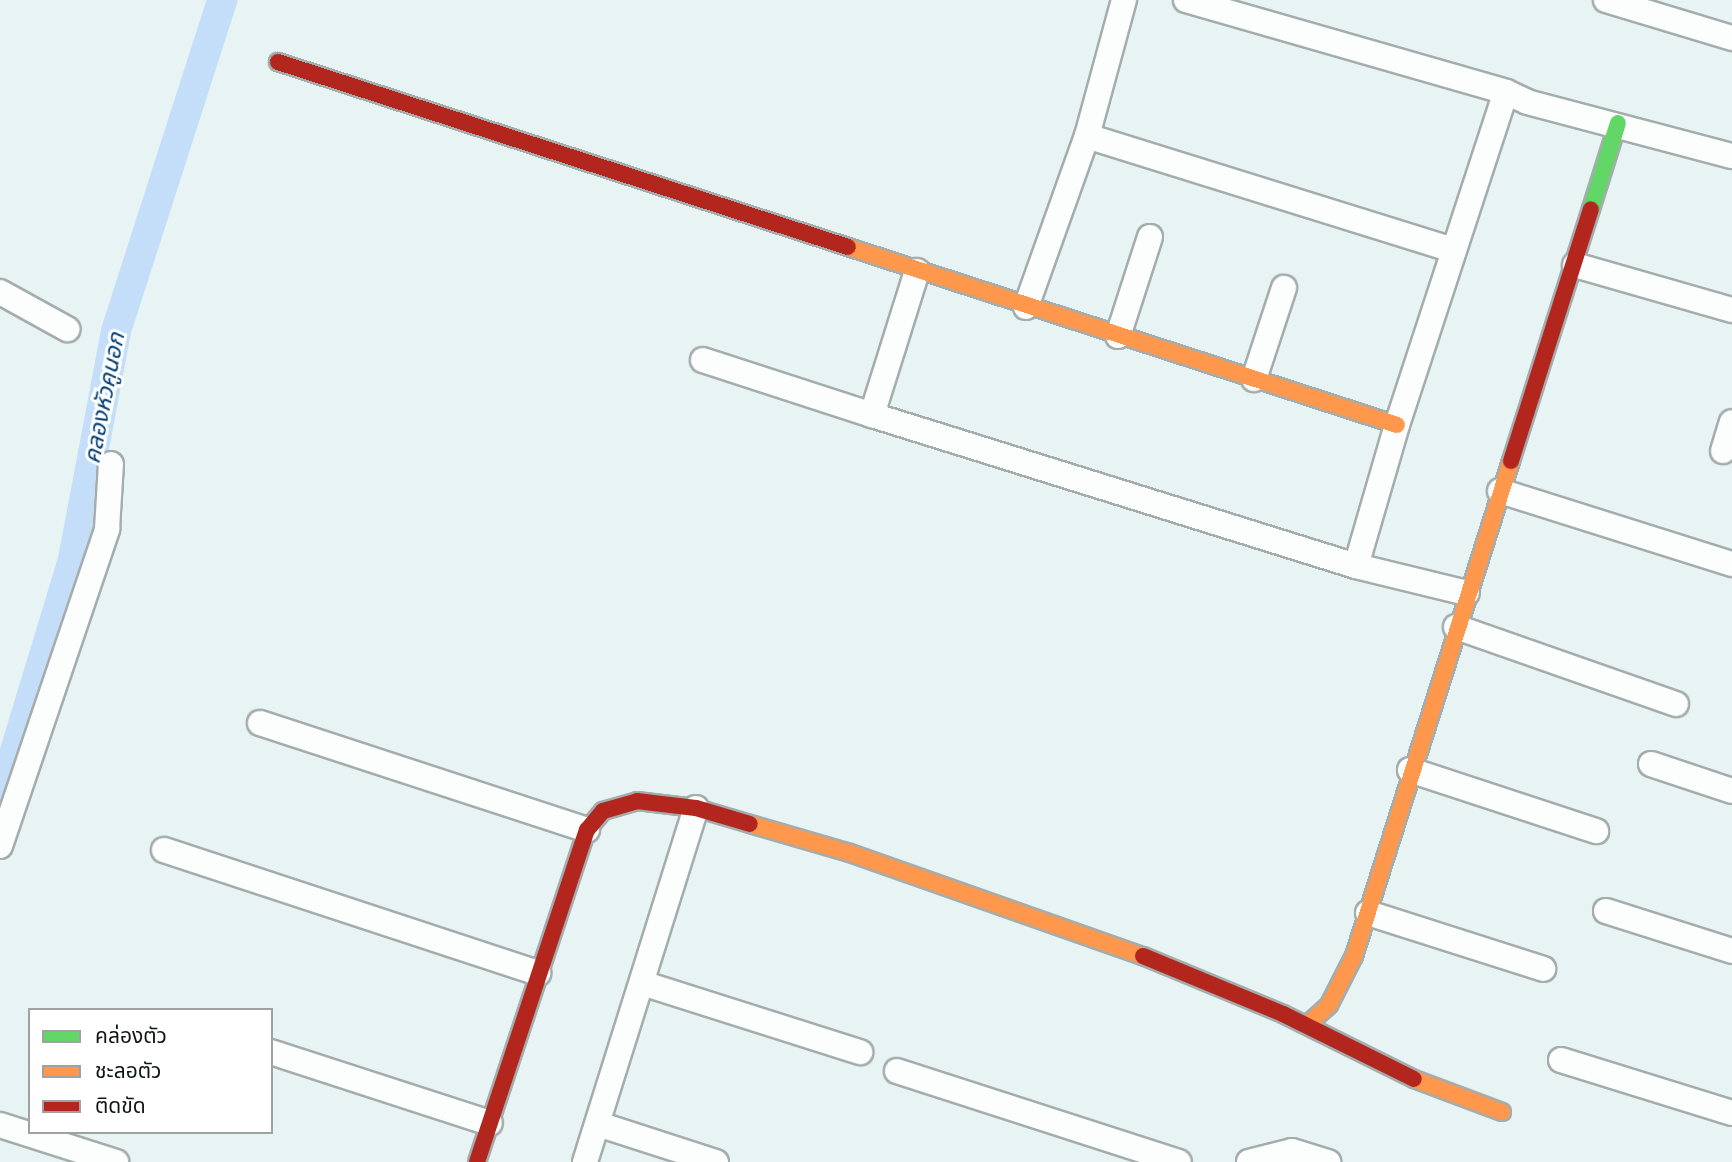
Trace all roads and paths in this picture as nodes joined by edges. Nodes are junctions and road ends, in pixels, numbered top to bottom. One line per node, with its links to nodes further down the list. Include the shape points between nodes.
1 (1124, 0): 8 (street)
2 (1186, 0): 6 (street)
3 (1606, 0): 4 (street)
4 (1732, 38)
5 (278, 62): 13 (street)
6 (1506, 92): 7 (street, via 1527,102); 11 (street)
7 (1618, 123): 9 (street); 12 (street)
8 (1087, 136): 11 (street); 16 (street)
9 (1732, 156)
10 (1150, 237): 19 (street)
11 (1454, 250): 24 (street)
12 (1575, 265): 17 (street); 27 (street)
13 (917, 271): 16 (street); 22 (street)
14 (1284, 288): 21 (street)
15 (0, 292): 18 (street)
16 (1026, 307): 19 (street)
17 (1732, 310)
18 (67, 329)
19 (1118, 337): 21 (street)
20 (704, 360): 22 (street)
21 (1254, 379): 24 (street)
22 (872, 415): 29 (street)
23 (1732, 422): 25 (street)
24 (1397, 425): 29 (street)
25 (1723, 451)
26 (111, 464): 40 (street, via 107,528)
27 (1500, 491): 28 (street); 30 (street)
28 (1732, 564)
29 (1356, 566): 30 (street)
30 (1467, 593): 31 (street)
31 (1457, 627): 32 (street); 35 (street)
32 (1676, 704)
33 (260, 723): 38 (street)
34 (1651, 765): 36 (street)
35 (1410, 770): 39 (street); 43 (street)
36 (1732, 791)
37 (696, 808): 38 (street, via 619,803 603,811); 47 (street); 48 (street, via 850,853 1113,943)
38 (587, 830): 46 (street)
39 (1596, 831)
40 (0, 846)
41 (164, 850): 46 (street)
42 (1606, 911): 44 (street)
43 (1368, 913): 45 (street); 48 (street, via 1344,983)
44 (1732, 951)
45 (1543, 969)
46 (538, 973): 55 (street)
47 (642, 983): 49 (street); 56 (street)
48 (1307, 1025): 53 (street, via 1390,1070)
49 (860, 1052)
50 (273, 1053): 55 (street)
51 (1561, 1060): 54 (street)
52 (897, 1071): 64 (street)
53 (1502, 1111)
54 (1732, 1113)
55 (490, 1122): 61 (street)
56 (598, 1124): 62 (street); 63 (street)
57 (0, 1125): 58 (street)
58 (28, 1134)
59 (28, 1134): 60 (street)
60 (116, 1162)
61 (477, 1162)
62 (585, 1162)
63 (716, 1162)
64 (1179, 1162)
65 (1249, 1162): 66 (street, via 1292,1152)
66 (1328, 1162)

